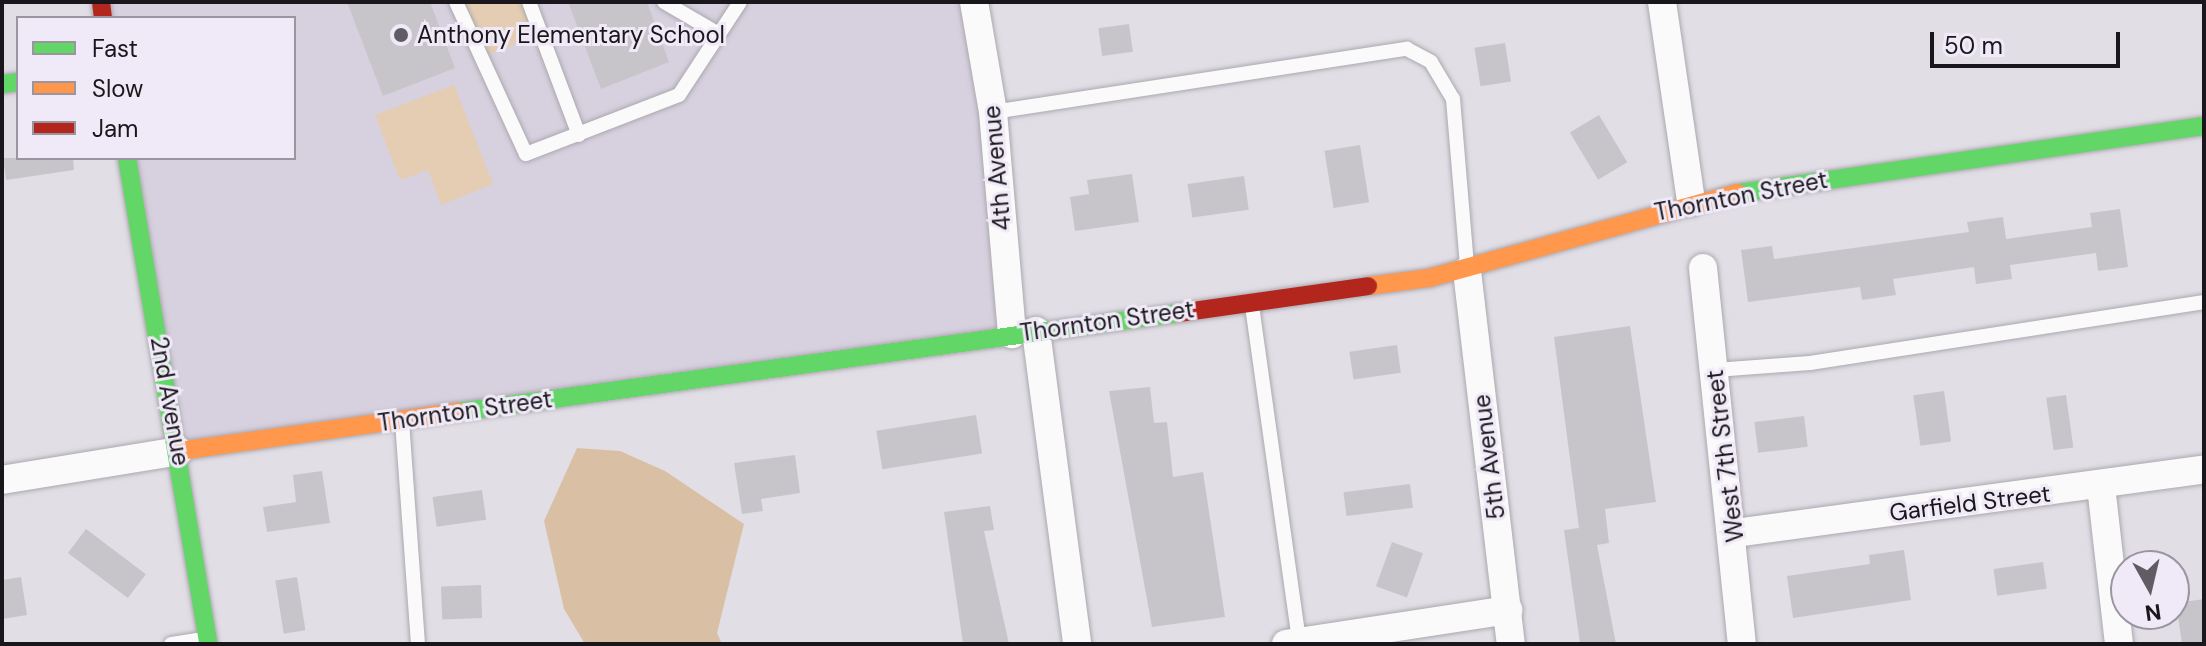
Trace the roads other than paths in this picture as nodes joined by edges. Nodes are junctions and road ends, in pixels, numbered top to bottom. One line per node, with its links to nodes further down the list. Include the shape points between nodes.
1 (456, 2): 10 (lane, via 526,154)
2 (529, 2): 10 (lane)
3 (664, 2): 7 (lane)
4 (740, 2): 7 (lane)
5 (974, 2): 8 (street, 4th Avenue)
6 (1662, 2): 12 (street)
7 (717, 33): 10 (lane, via 701,70 679,95)
8 (993, 112): 14 (lane, via 1407,49 1431,62 1453,99); 17 (street, 4th Avenue)
9 (2204, 126): 12 (street, Thornton Street)
10 (579, 135)
11 (127, 160): 20 (street, 2nd Avenue)
12 (1691, 202): 14 (street, Thornton Street)
13 (1703, 268): 18 (street, West 7th Street)
14 (1467, 271): 15 (street, Thornton Street); 25 (street, 5th Avenue)
15 (1252, 302): 17 (street, Thornton Street); 27 (lane)
16 (2204, 302): 18 (lane, via 1810,363)
17 (1024, 333): 19 (street, Thornton Street); 30 (street, 4th Avenue)
18 (1715, 370): 24 (street, West 7th Street)
19 (402, 420): 20 (street, Thornton Street); 29 (lane)
20 (179, 451): 22 (street, Thornton Street); 26 (street, 2nd Avenue)
21 (2204, 470): 23 (street, Garfield Street)
22 (2, 480)
23 (2101, 486): 24 (street, Garfield Street); 33 (street)
24 (1735, 533): 32 (street, West 7th Street)
25 (1508, 610): 27 (street); 31 (street, 5th Avenue)
26 (208, 641): 28 (lane)
27 (1293, 643)
28 (171, 644)
29 (418, 644)
30 (1077, 644)
31 (1511, 644)
32 (1742, 644)
33 (2119, 644)

